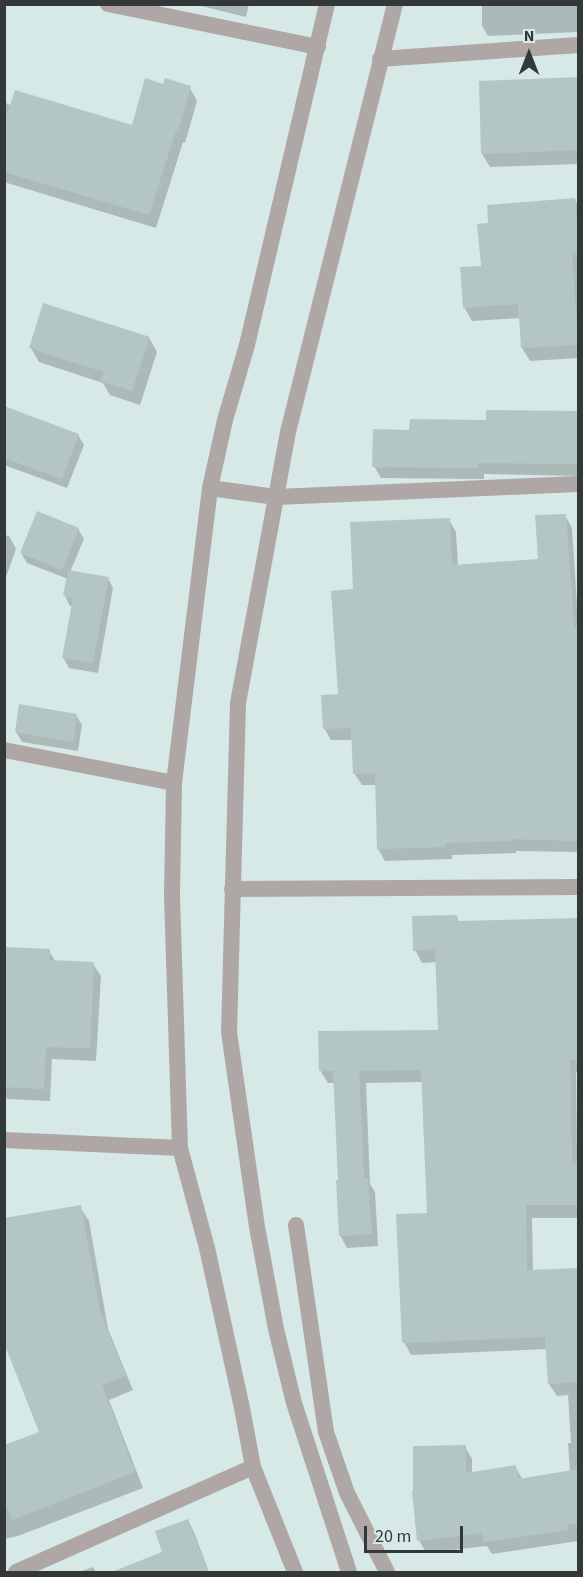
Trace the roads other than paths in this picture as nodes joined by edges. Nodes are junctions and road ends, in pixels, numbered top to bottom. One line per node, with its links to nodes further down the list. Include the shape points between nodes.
1 (108, 4): 5 (street)
2 (327, 4): 5 (street)
3 (395, 4): 6 (street)
4 (579, 45): 6 (street)
5 (318, 47): 8 (street)
6 (380, 59): 9 (street, via 288,432)
7 (579, 484): 9 (street)
8 (210, 488): 9 (street); 11 (street)
9 (276, 497): 13 (street, via 238,703)
10 (4, 750): 11 (street)
11 (174, 783): 15 (street, via 172,896)
12 (579, 887): 13 (street)
13 (232, 889): 20 (street, via 229,1032 257,1227 294,1403)
14 (4, 1140): 15 (street)
15 (180, 1148): 17 (street, via 207,1248)
16 (296, 1225): 21 (street, via 326,1432 348,1493)
17 (253, 1467): 18 (street); 19 (street)
18 (16, 1572)
19 (295, 1572)
20 (349, 1572)
21 (387, 1572)

